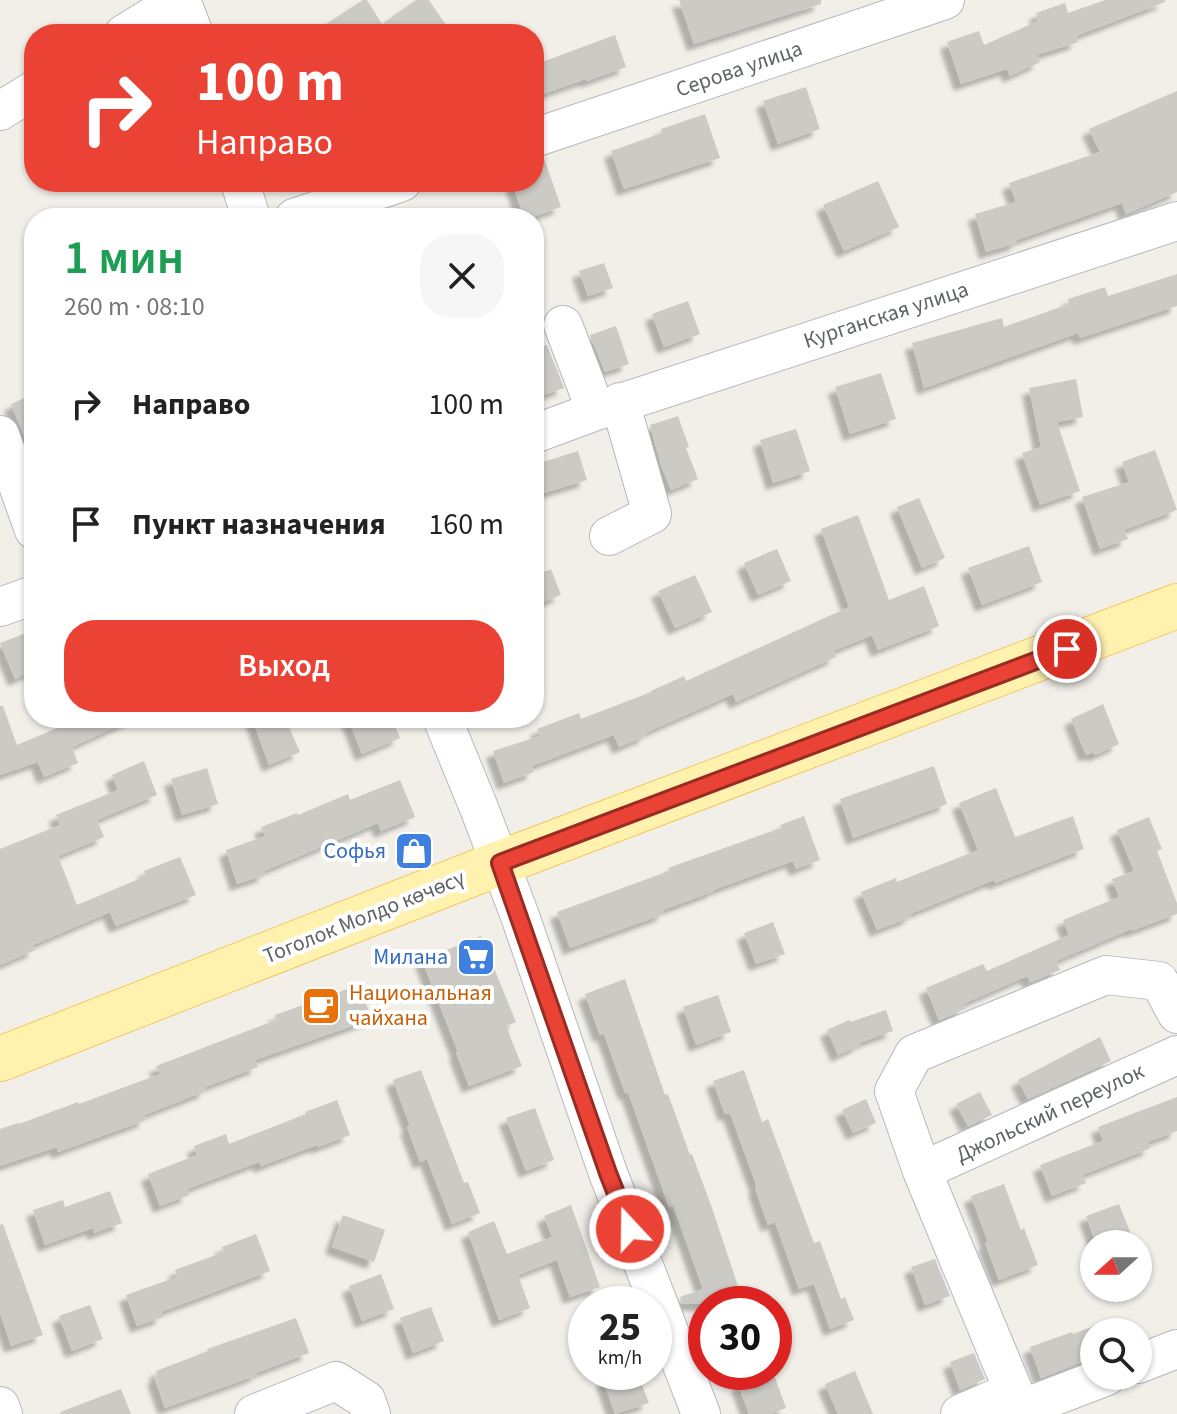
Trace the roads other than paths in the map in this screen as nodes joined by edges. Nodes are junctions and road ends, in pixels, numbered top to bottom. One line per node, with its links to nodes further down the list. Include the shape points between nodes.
1 (180, 0): 3 (street); 4 (street)
2 (945, 0): 7 (street, Серова улица)
3 (140, 24)
4 (190, 24)
5 (24, 96): 6 (street)
6 (0, 111)
7 (544, 135)
8 (372, 192): 9 (street)
9 (324, 208)
10 (1177, 221): 12 (street, Курганская улица)
11 (563, 325): 12 (street)
12 (608, 406): 13 (street, Курганская улица); 16 (street, via 652,514)
13 (544, 430)
14 (0, 435): 15 (street)
15 (24, 502)
16 (609, 536)
17 (24, 599): 19 (street)
18 (1177, 606): 21 (main road, Тоголок Молдо көчөсү)
19 (0, 607)
20 (446, 728): 21 (street)
21 (500, 863): 24 (main road, Тоголок Молдо көчөсү); 34 (street, via 608,1173)
22 (1177, 1014): 25 (street, via 1159,981 1106,975 914,1054 894,1091)
23 (1177, 1055): 25 (street, Джольский переулок)
24 (0, 1059)
25 (922, 1171): 29 (street)
26 (1177, 1349): 27 (street)
27 (1152, 1359)
28 (1080, 1385): 29 (street)
29 (1019, 1405): 35 (street)
30 (0, 1406): 31 (street)
31 (3, 1414)
32 (254, 1414): 33 (street, via 336,1381 366,1400)
33 (371, 1414)
34 (701, 1414)
35 (960, 1414)

